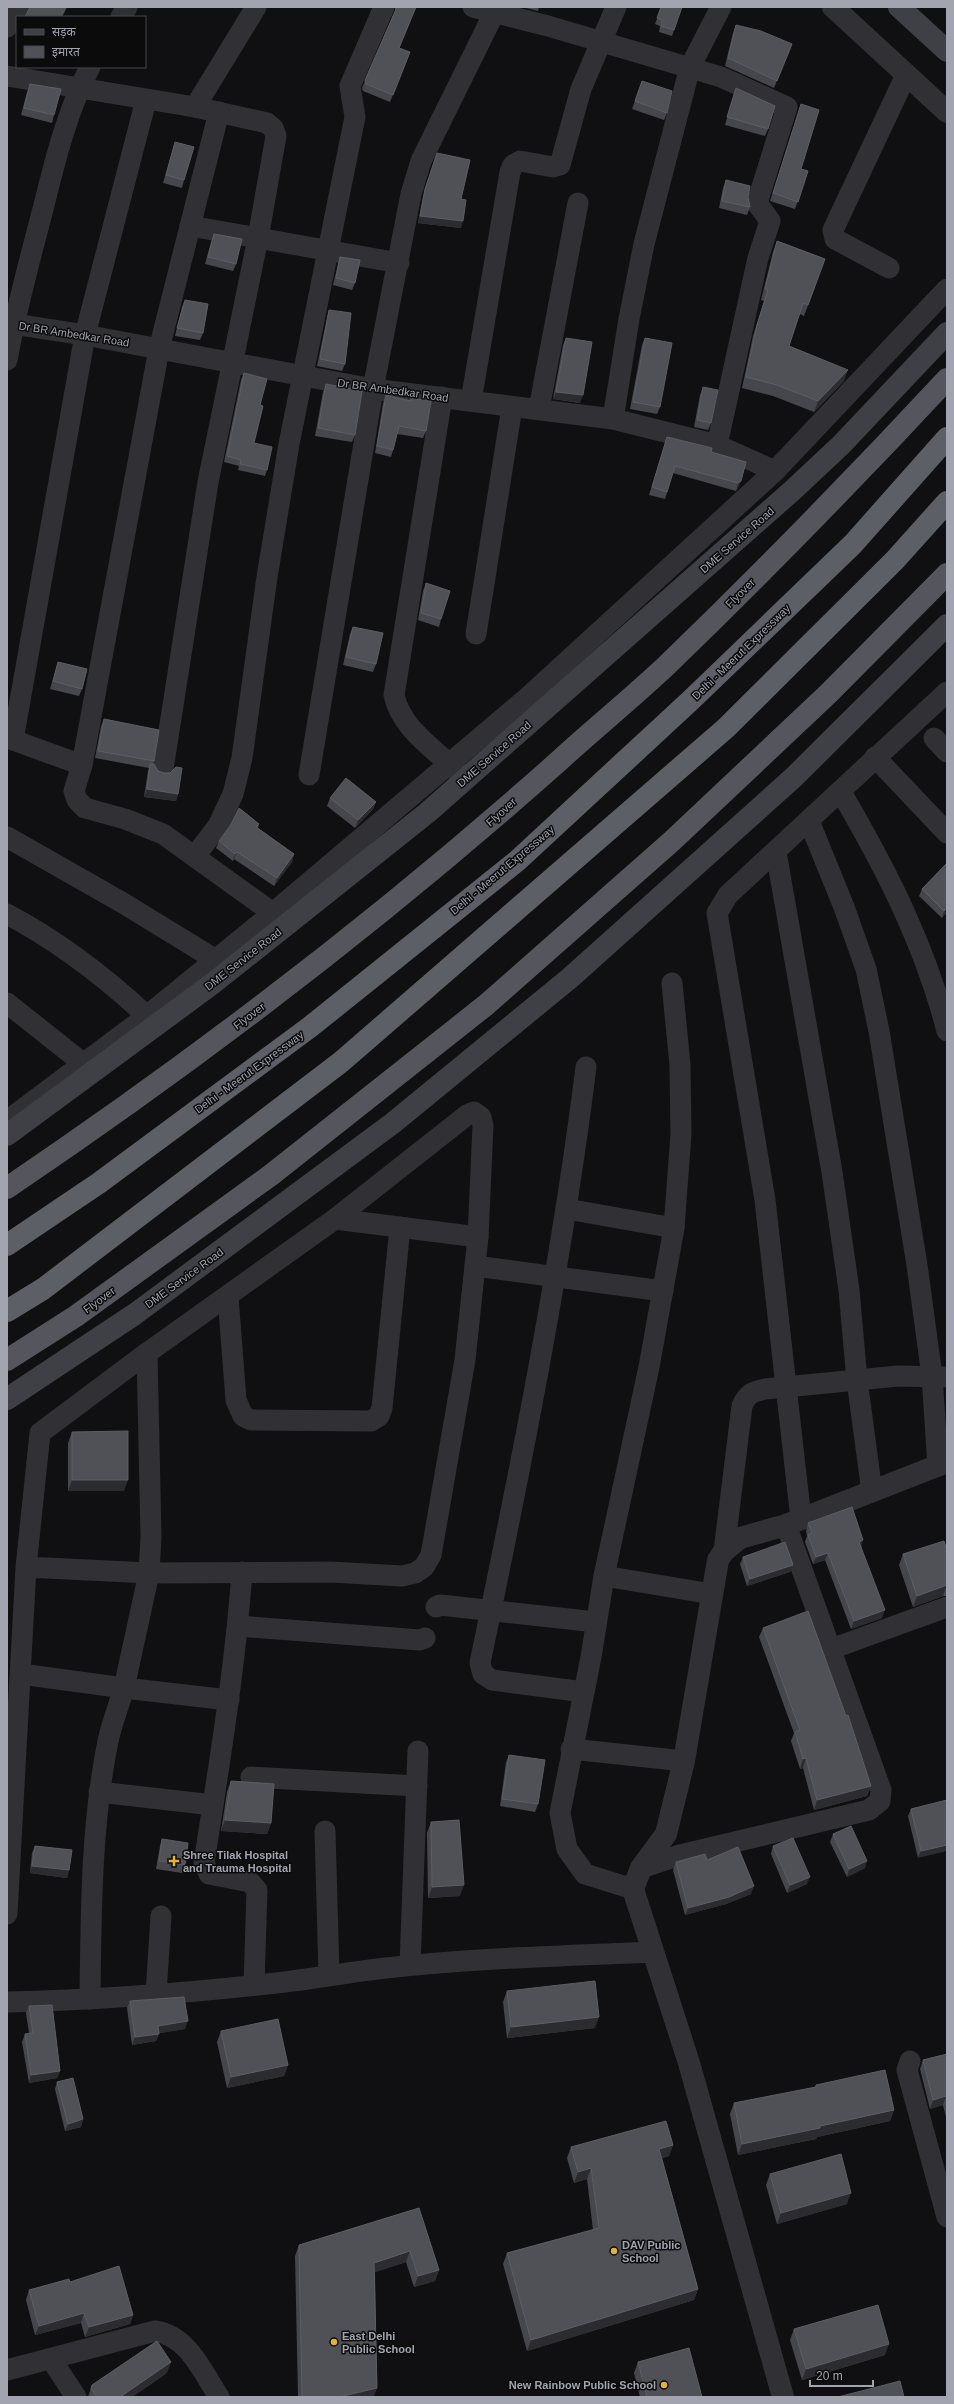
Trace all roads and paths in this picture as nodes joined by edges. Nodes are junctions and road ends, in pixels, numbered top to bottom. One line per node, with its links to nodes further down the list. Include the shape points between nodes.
1 (19, 7): 12 (street)
2 (128, 7): 11 (street)
3 (256, 7): 21 (street)
4 (384, 7): 27 (street, via 350,86 355,117)
5 (473, 7): 9 (street)
6 (616, 7): 13 (street)
7 (721, 7): 15 (street)
8 (834, 7): 17 (street)
9 (496, 10): 13 (street); 28 (street, via 421,161 411,194)
10 (910, 11): 14 (main road)
11 (122, 16)
12 (7, 27)
13 (601, 41): 15 (street); 41 (street, via 581,89 560,165 553,167 520,161 513,165 510,172)
14 (947, 51)
15 (690, 67): 44 (street, via 644,244); 46 (street, via 721,77 787,107 757,203 770,221 758,258)
16 (89, 68): 19 (street)
17 (906, 75): 23 (street); 29 (street, via 832,230 835,239)
18 (7, 76): 19 (street)
19 (79, 88): 20 (street); 31 (street, via 59,148)
20 (146, 100): 21 (street); 33 (street)
21 (195, 107): 22 (street)
22 (218, 112): 25 (street); 26 (street, via 267,123 273,128 276,136)
23 (947, 112)
24 (578, 203): 43 (street)
25 (190, 226): 26 (street); 34 (street)
26 (258, 238): 27 (street); 36 (street)
27 (328, 251): 28 (street); 37 (street)
28 (398, 263): 39 (street)
29 (889, 268)
30 (947, 289): 47 (street)
31 (10, 324): 33 (street, Dr BR Ambedkar Road); 35 (street)
32 (947, 333): 59 (main road, DME Service Road, via 841,445 793,490)
33 (85, 335): 34 (street, Dr BR Ambedkar Road); 53 (street)
34 (159, 349): 36 (street, Dr BR Ambedkar Road); 56 (street)
35 (7, 360)
36 (232, 363): 37 (street, Dr BR Ambedkar Road); 57 (street, via 208,482)
37 (303, 377): 39 (street, Dr BR Ambedkar Road); 65 (street, via 267,577 242,758 233,794 218,826)
38 (947, 379): 77 (highway, Flyover, via 799,534 665,666 466,844 306,973 120,1112)
39 (372, 389): 40 (street, Dr BR Ambedkar Road); 58 (street)
40 (442, 397): 41 (street, Dr BR Ambedkar Road); 55 (street, via 394,695 397,709 404,721)
41 (471, 401): 42 (street, Dr BR Ambedkar Road)
42 (512, 407): 43 (street, Dr BR Ambedkar Road); 51 (street)
43 (539, 409): 44 (street, Dr BR Ambedkar Road)
44 (613, 419): 46 (street, Dr BR Ambedkar Road)
45 (947, 438): 83 (highway, Delhi - Meerut Expressway, via 853,544 691,700 517,861 310,1027 99,1183)
46 (717, 445): 47 (street, Dr BR Ambedkar Road)
47 (775, 471): 55 (street, via 528,697)
48 (947, 502): 88 (highway, via 895,560 726,728 341,1062 43,1289)
49 (947, 574): 90 (highway, Flyover, via 829,693 672,841 486,1005 271,1175 76,1316)
50 (947, 625): 94 (main road, DME Service Road, via 794,777 570,978 387,1128 135,1314)
51 (476, 634)
52 (947, 692): 54 (street)
53 (10, 739): 56 (street)
54 (875, 757): 60 (street); 62 (street)
55 (450, 764): 59 (street); 67 (street)
56 (82, 765): 65 (street, via 74,791 77,800 85,808 125,819 163,834)
57 (163, 769)
58 (309, 775)
59 (466, 779): 67 (main road, DME Service Road, via 427,813)
60 (842, 792): 61 (street); 72 (street, via 882,863 913,926 936,989)
61 (810, 821): 64 (street); 91 (street, via 866,969 889,1081)
62 (947, 833)
63 (7, 837): 68 (street)
64 (776, 852): 92 (street, via 832,1172 850,1290); 93 (street, via 728,896 717,913 753,1118)
65 (196, 856): 67 (street)
66 (7, 914): 71 (street, via 77,958)
67 (281, 918): 68 (street); 76 (main road, DME Service Road, via 212,984)
68 (216, 960): 71 (street)
69 (672, 983): 81 (street, via 680,1065 681,1134)
70 (11, 1011): 73 (street)
71 (147, 1016): 73 (street)
72 (947, 1031)
73 (84, 1064): 75 (street)
74 (586, 1067): 78 (street)
75 (7, 1121)
76 (7, 1135)
77 (7, 1188)
78 (567, 1209): 81 (street); 85 (street)
79 (335, 1219): 80 (street); 82 (street, via 474,1112 481,1116 483,1126); 87 (street)
80 (400, 1227): 82 (street); 87 (street, via 382,1408 378,1416 371,1421 251,1420 243,1416 236,1400)
81 (674, 1228): 86 (street)
82 (478, 1236): 84 (street)
83 (7, 1245)
84 (475, 1266): 85 (street); 100 (street, via 465,1360 431,1555 424,1567 415,1573 402,1576 330,1572)
85 (554, 1275): 86 (street); 106 (street, via 535,1389)
86 (663, 1291): 102 (street)
87 (228, 1297): 89 (street)
88 (7, 1311)
89 (147, 1353): 99 (street, via 40,1434); 101 (street)
90 (7, 1360)
91 (940, 1377): 92 (street, via 898,1376); 95 (street)
92 (857, 1380): 93 (street); 96 (street)
93 (786, 1387): 97 (street); 98 (street, via 752,1392 745,1397)
94 (7, 1399)
95 (942, 1464): 96 (street)
96 (872, 1492): 97 (street)
97 (794, 1522): 98 (street, via 740,1538); 110 (street)
98 (724, 1551): 103 (street, via 718,1560)
99 (26, 1567): 101 (street); 111 (street)
100 (242, 1572): 101 (street); 108 (street)
101 (149, 1573): 112 (street)
102 (604, 1576): 103 (street); 107 (street)
103 (712, 1594): 117 (street)
104 (436, 1607): 106 (street, via 440,1605)
105 (947, 1607): 110 (street)
106 (491, 1610): 107 (street); 113 (street, via 480,1664 483,1674 492,1680)
107 (596, 1622): 113 (street)
108 (238, 1626): 109 (street, via 420,1640); 114 (street)
109 (425, 1638)
110 (831, 1649): 123 (street, via 881,1790 880,1801 869,1810 680,1855)
111 (21, 1674): 112 (street); 125 (street)
112 (124, 1688): 114 (street); 120 (street, via 108,1739)
113 (584, 1692): 115 (street)
114 (229, 1700): 121 (street)
115 (571, 1749): 117 (street); 124 (street, via 560,1813 567,1849 585,1874)
116 (418, 1751): 119 (street)
117 (684, 1761): 123 (street, via 666,1834)
118 (251, 1778): 119 (street)
119 (417, 1786): 128 (street)
120 (99, 1792): 121 (street); 132 (street, via 94,1858)
121 (213, 1805): 130 (street, via 205,1868 209,1874 215,1876 250,1882 258,1890)
122 (325, 1831): 129 (street)
123 (641, 1868): 124 (street)
124 (633, 1889): 127 (street)
125 (7, 1914)
126 (161, 1916): 131 (street)
127 (652, 1952): 128 (street, via 487,1959); 140 (street, via 689,2063)
128 (410, 1966): 129 (street)
129 (329, 1975): 130 (street)
130 (254, 1985): 131 (street)
131 (156, 1994): 132 (street)
132 (90, 1999): 133 (street)
133 (7, 2002)
134 (910, 2061): 135 (street, via 907,2070)
135 (947, 2218)
136 (51, 2359): 137 (street); 138 (street); 139 (street, via 155,2331 168,2333 182,2342)
137 (7, 2370)
138 (76, 2397)
139 (219, 2397)
140 (783, 2397)

